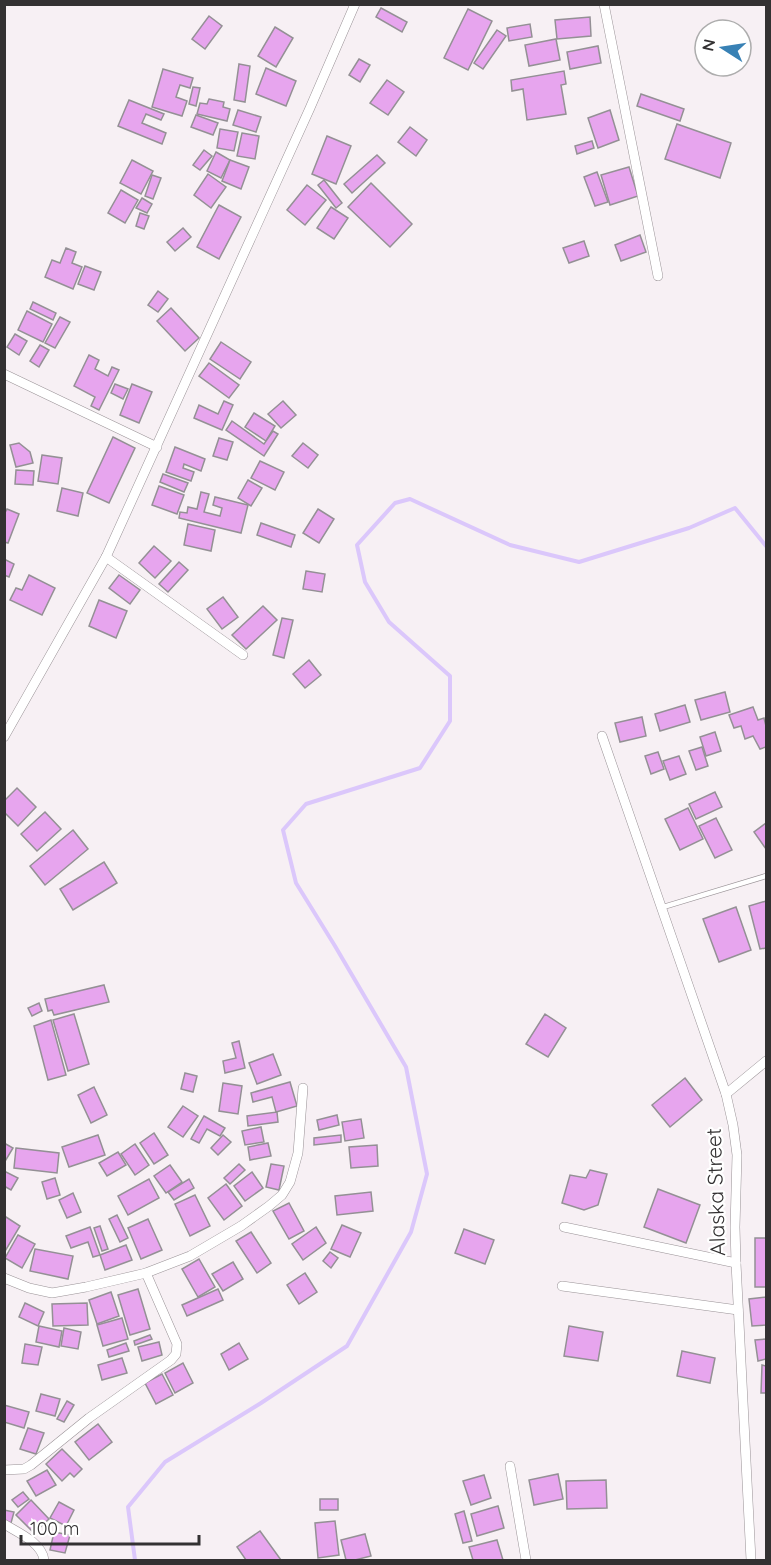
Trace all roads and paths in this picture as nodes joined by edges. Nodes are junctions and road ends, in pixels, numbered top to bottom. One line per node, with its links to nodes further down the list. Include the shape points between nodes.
1 (355, 4): 5 (street)
2 (604, 4): 3 (street)
3 (658, 276)
4 (4, 374): 5 (street)
5 (157, 447): 6 (street)
6 (106, 557): 7 (street); 9 (street)
7 (243, 655)
8 (602, 736): 11 (street, Alaska Street)
9 (4, 737)
10 (766, 876): 11 (lane)
11 (660, 908): 14 (street, Alaska Street)
12 (766, 1061): 14 (street)
13 (303, 1088): 17 (street, via 298,1152 282,1195 241,1226 190,1256)
14 (726, 1094): 16 (street, Alaska Street, via 736,1155)
15 (564, 1227): 16 (street)
16 (736, 1263): 20 (street, Alaska Street)
17 (146, 1273): 18 (street, via 52,1293); 22 (street, via 177,1344 176,1354 31,1466)
18 (4, 1278)
19 (562, 1286): 20 (street)
20 (738, 1310): 26 (street, Alaska Street)
21 (510, 1466): 25 (street)
22 (4, 1470)
23 (4, 1524): 24 (street, via 33,1542)
24 (45, 1560)
25 (526, 1560)
26 (751, 1560)

